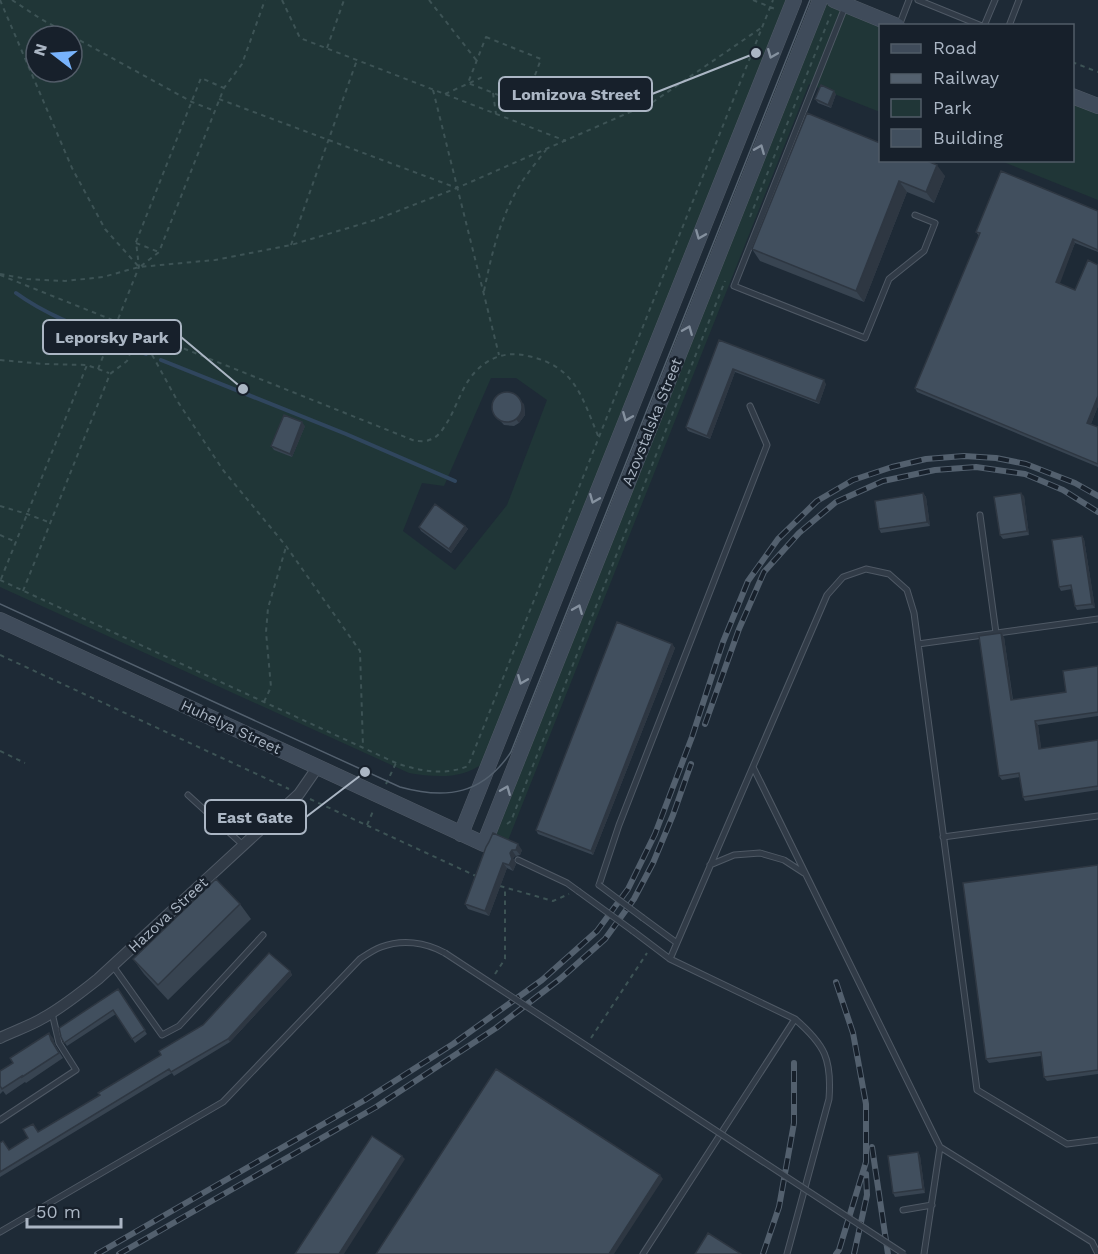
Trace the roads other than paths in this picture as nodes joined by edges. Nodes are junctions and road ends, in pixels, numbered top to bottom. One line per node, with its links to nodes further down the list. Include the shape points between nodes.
1 (794, 0): 26 (street, Azovstalska Street, one-way to 26)
2 (819, 0): 29 (street, Azovstalska Street, one-way to 2)
3 (909, 0): 9 (lane)
4 (918, 0): 10 (lane)
5 (995, 0): 11 (lane)
6 (1019, 0): 12 (lane)
7 (840, 2): 8 (street); 15 (lane, via 734,286 865,338 889,279 924,252 935,223)
8 (893, 24)
9 (899, 24)
10 (978, 24)
11 (984, 24)
12 (1010, 24)
13 (1074, 97): 14 (street)
14 (1098, 106)
15 (915, 215)
16 (750, 406): 34 (lane, bridge, via 767,446 599,885)
17 (980, 515): 20 (lane)
18 (1098, 619): 20 (lane)
19 (0, 620): 23 (street, Huhelya Street)
20 (996, 633): 21 (lane)
21 (918, 644): 22 (lane, via 907,590 889,574 866,569 843,577 827,595); 27 (lane)
22 (753, 767): 31 (lane); 32 (lane)
23 (317, 768): 26 (street, Huhelya Street); 28 (street, Hazova Street, via 298,794)
24 (188, 795): 28 (lane)
25 (1098, 816): 27 (lane)
26 (461, 834): 29 (street, Huhelya Street)
27 (944, 837): 41 (lane, via 977,1090 1067,1144)
28 (243, 845): 36 (street, Hazova Street)
29 (488, 846)
30 (518, 860): 35 (lane, bridge, via 567,883)
31 (710, 865): 32 (lane, via 734,855 760,853 784,860); 34 (lane)
32 (806, 874): 42 (lane)
33 (263, 935): 36 (lane, via 179,1026 162,1035)
34 (677, 943): 35 (lane)
35 (670, 958): 38 (lane)
36 (112, 966): 37 (street, Hazova Street)
37 (52, 1013): 39 (street, Hazova Street); 40 (lane, via 59,1043 76,1070)
38 (795, 1019): 46 (lane); 47 (lane, via 813,1034 825,1054 831,1076 829,1099)
39 (0, 1038)
40 (0, 1120)
41 (1098, 1140)
42 (940, 1147): 43 (lane); 50 (lane, via 1092,1242)
43 (932, 1205): 44 (lane); 49 (lane)
44 (903, 1210)
45 (0, 1232): 48 (lane, bridge, via 223,1102 360,959 379,947 402,942 437,948)
46 (643, 1254)
47 (787, 1254)
48 (904, 1254)
49 (924, 1254)
50 (1098, 1254)

